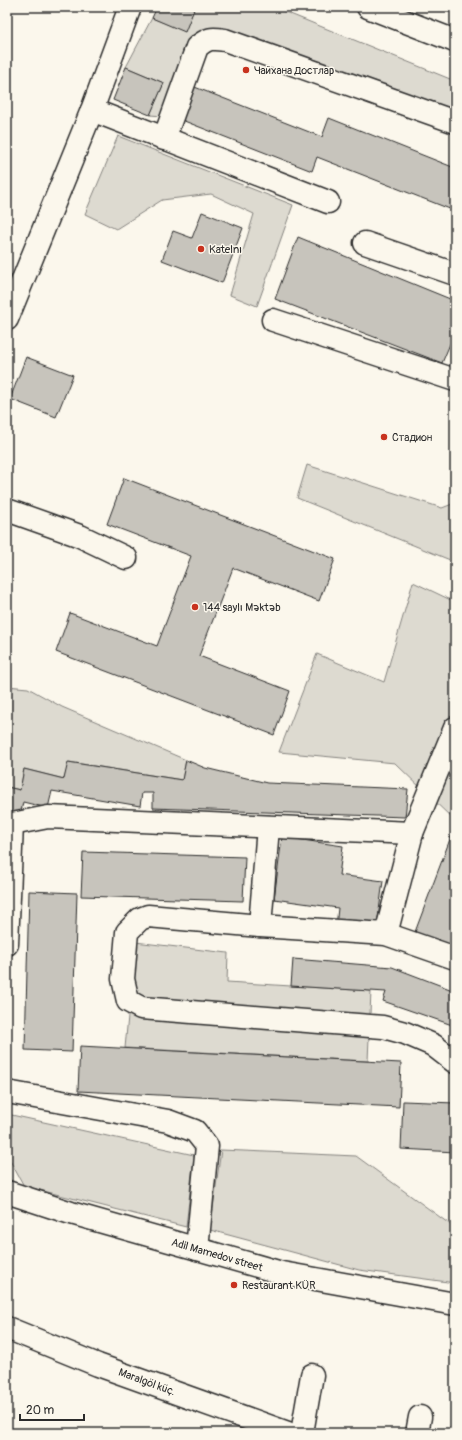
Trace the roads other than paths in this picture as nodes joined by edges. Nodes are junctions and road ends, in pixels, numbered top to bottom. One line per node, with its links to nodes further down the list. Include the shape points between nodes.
1 (130, 7): 4 (street)
2 (368, 7): 3 (street)
3 (455, 41)
4 (92, 110): 6 (street); 10 (street)
5 (455, 122): 6 (street, via 225,40 211,38 197,47)
6 (164, 139): 7 (street)
7 (328, 202)
8 (365, 243): 9 (street)
9 (455, 274)
10 (7, 319)
11 (273, 320): 12 (street)
12 (455, 380)
13 (7, 510): 14 (street, via 80,536)
14 (126, 558)
15 (455, 728): 18 (street)
16 (10, 824): 17 (street, via 48,817); 21 (street)
17 (268, 827): 18 (street); 19 (street)
18 (412, 833): 20 (street)
19 (260, 926): 20 (street); 23 (street, via 148,916 140,919 128,932 123,979 128,1001 141,1008 383,1027 433,1045)
20 (386, 934): 22 (street)
21 (7, 944)
22 (455, 958)
23 (455, 1062)
24 (7, 1092): 26 (street, via 168,1121 195,1131 207,1146)
25 (7, 1192): 26 (street, Adil Mamedov street)
26 (198, 1249): 27 (street, Adil Mamedov street, via 282,1273)
27 (455, 1304)
28 (7, 1328): 30 (street, Maralgöl küç.)
29 (312, 1375): 31 (street)
30 (288, 1433)
31 (302, 1433)

